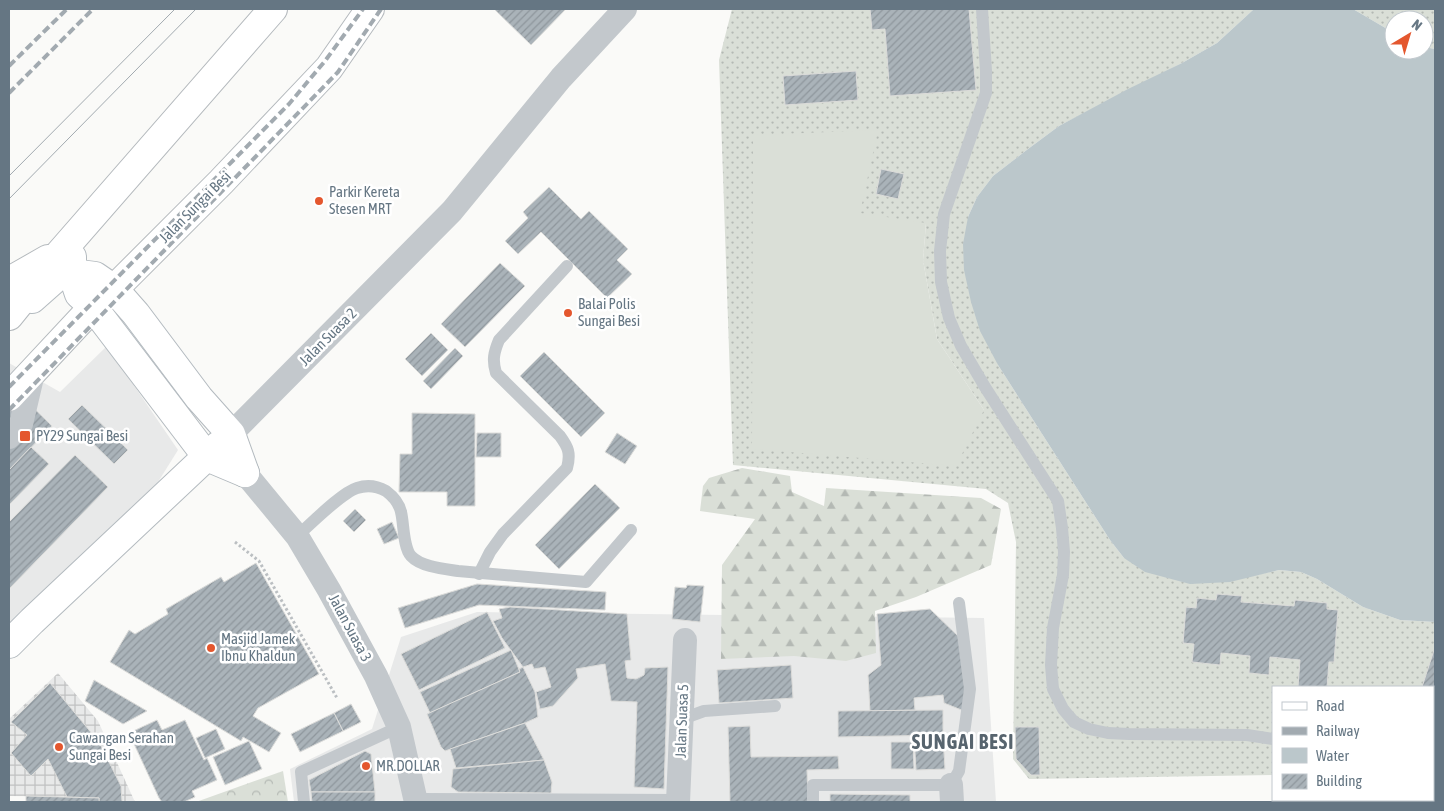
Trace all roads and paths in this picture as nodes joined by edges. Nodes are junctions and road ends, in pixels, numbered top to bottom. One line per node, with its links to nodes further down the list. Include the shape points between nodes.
1 (273, 9): 5 (main road, via 85,224)
2 (370, 9): 8 (main road, Jalan Sungai Besi, via 329,68)
3 (625, 9): 13 (street, Jalan Suasa 2, via 561,78 452,211)
4 (982, 9): 28 (lane, via 986,93 944,214 940,251 942,282 949,318 961,346 1058,501 1064,552 1053,628 1053,689 1074,722 1089,729 1108,733)
5 (66, 263): 7 (main road); 8 (main road, Jalan Suasa 3); 9 (main road, Jalan Suasa 3, via 80,294); 10 (main road)
6 (567, 266): 20 (lane, via 499,340 493,362 496,373 560,436 570,458 567,468 503,534)
7 (10, 281)
8 (114, 288): 9 (main road, Jalan Sungai Besi); 13 (main road, Jalan Suasa 3)
9 (93, 307): 11 (main road, Jalan Sungai Besi); 15 (main road, Jalan Suasa 3)
10 (9, 316)
11 (33, 373): 12 (main road, Jalan Sungai Besi); 14 (street, via 21,424)
12 (9, 397)
13 (231, 434): 15 (main road, Jalan Suasa 2); 16 (main road, Jalan Suasa 3)
14 (9, 437)
15 (207, 457): 16 (main road, Jalan Suasa 3); 23 (main road, Jalan Suasa 2)
16 (244, 473): 18 (street, Jalan Suasa 3)
17 (631, 530): 20 (lane, via 586,582)
18 (298, 536): 20 (lane, via 342,497 356,488 368,486 382,489 399,504 407,549 412,557 438,568); 27 (street, Jalan Suasa 3, via 376,676)
19 (235, 542): 24 (path, via 259,561)
20 (479, 574)
21 (959, 604): 29 (lane, via 970,689 960,771)
22 (685, 640): 26 (street, Jalan Suasa 5)
23 (9, 644)
24 (337, 698)
25 (775, 706): 26 (lane, via 704,711)
26 (682, 719): 31 (street, Jalan Suasa 5)
27 (399, 727): 30 (street, Jalan Suasa 3); 32 (lane, via 301,772)
28 (1272, 738)
29 (952, 794): 33 (lane, via 813,785)
30 (416, 801): 31 (lane)
31 (678, 801)
32 (304, 802)
33 (813, 802)

